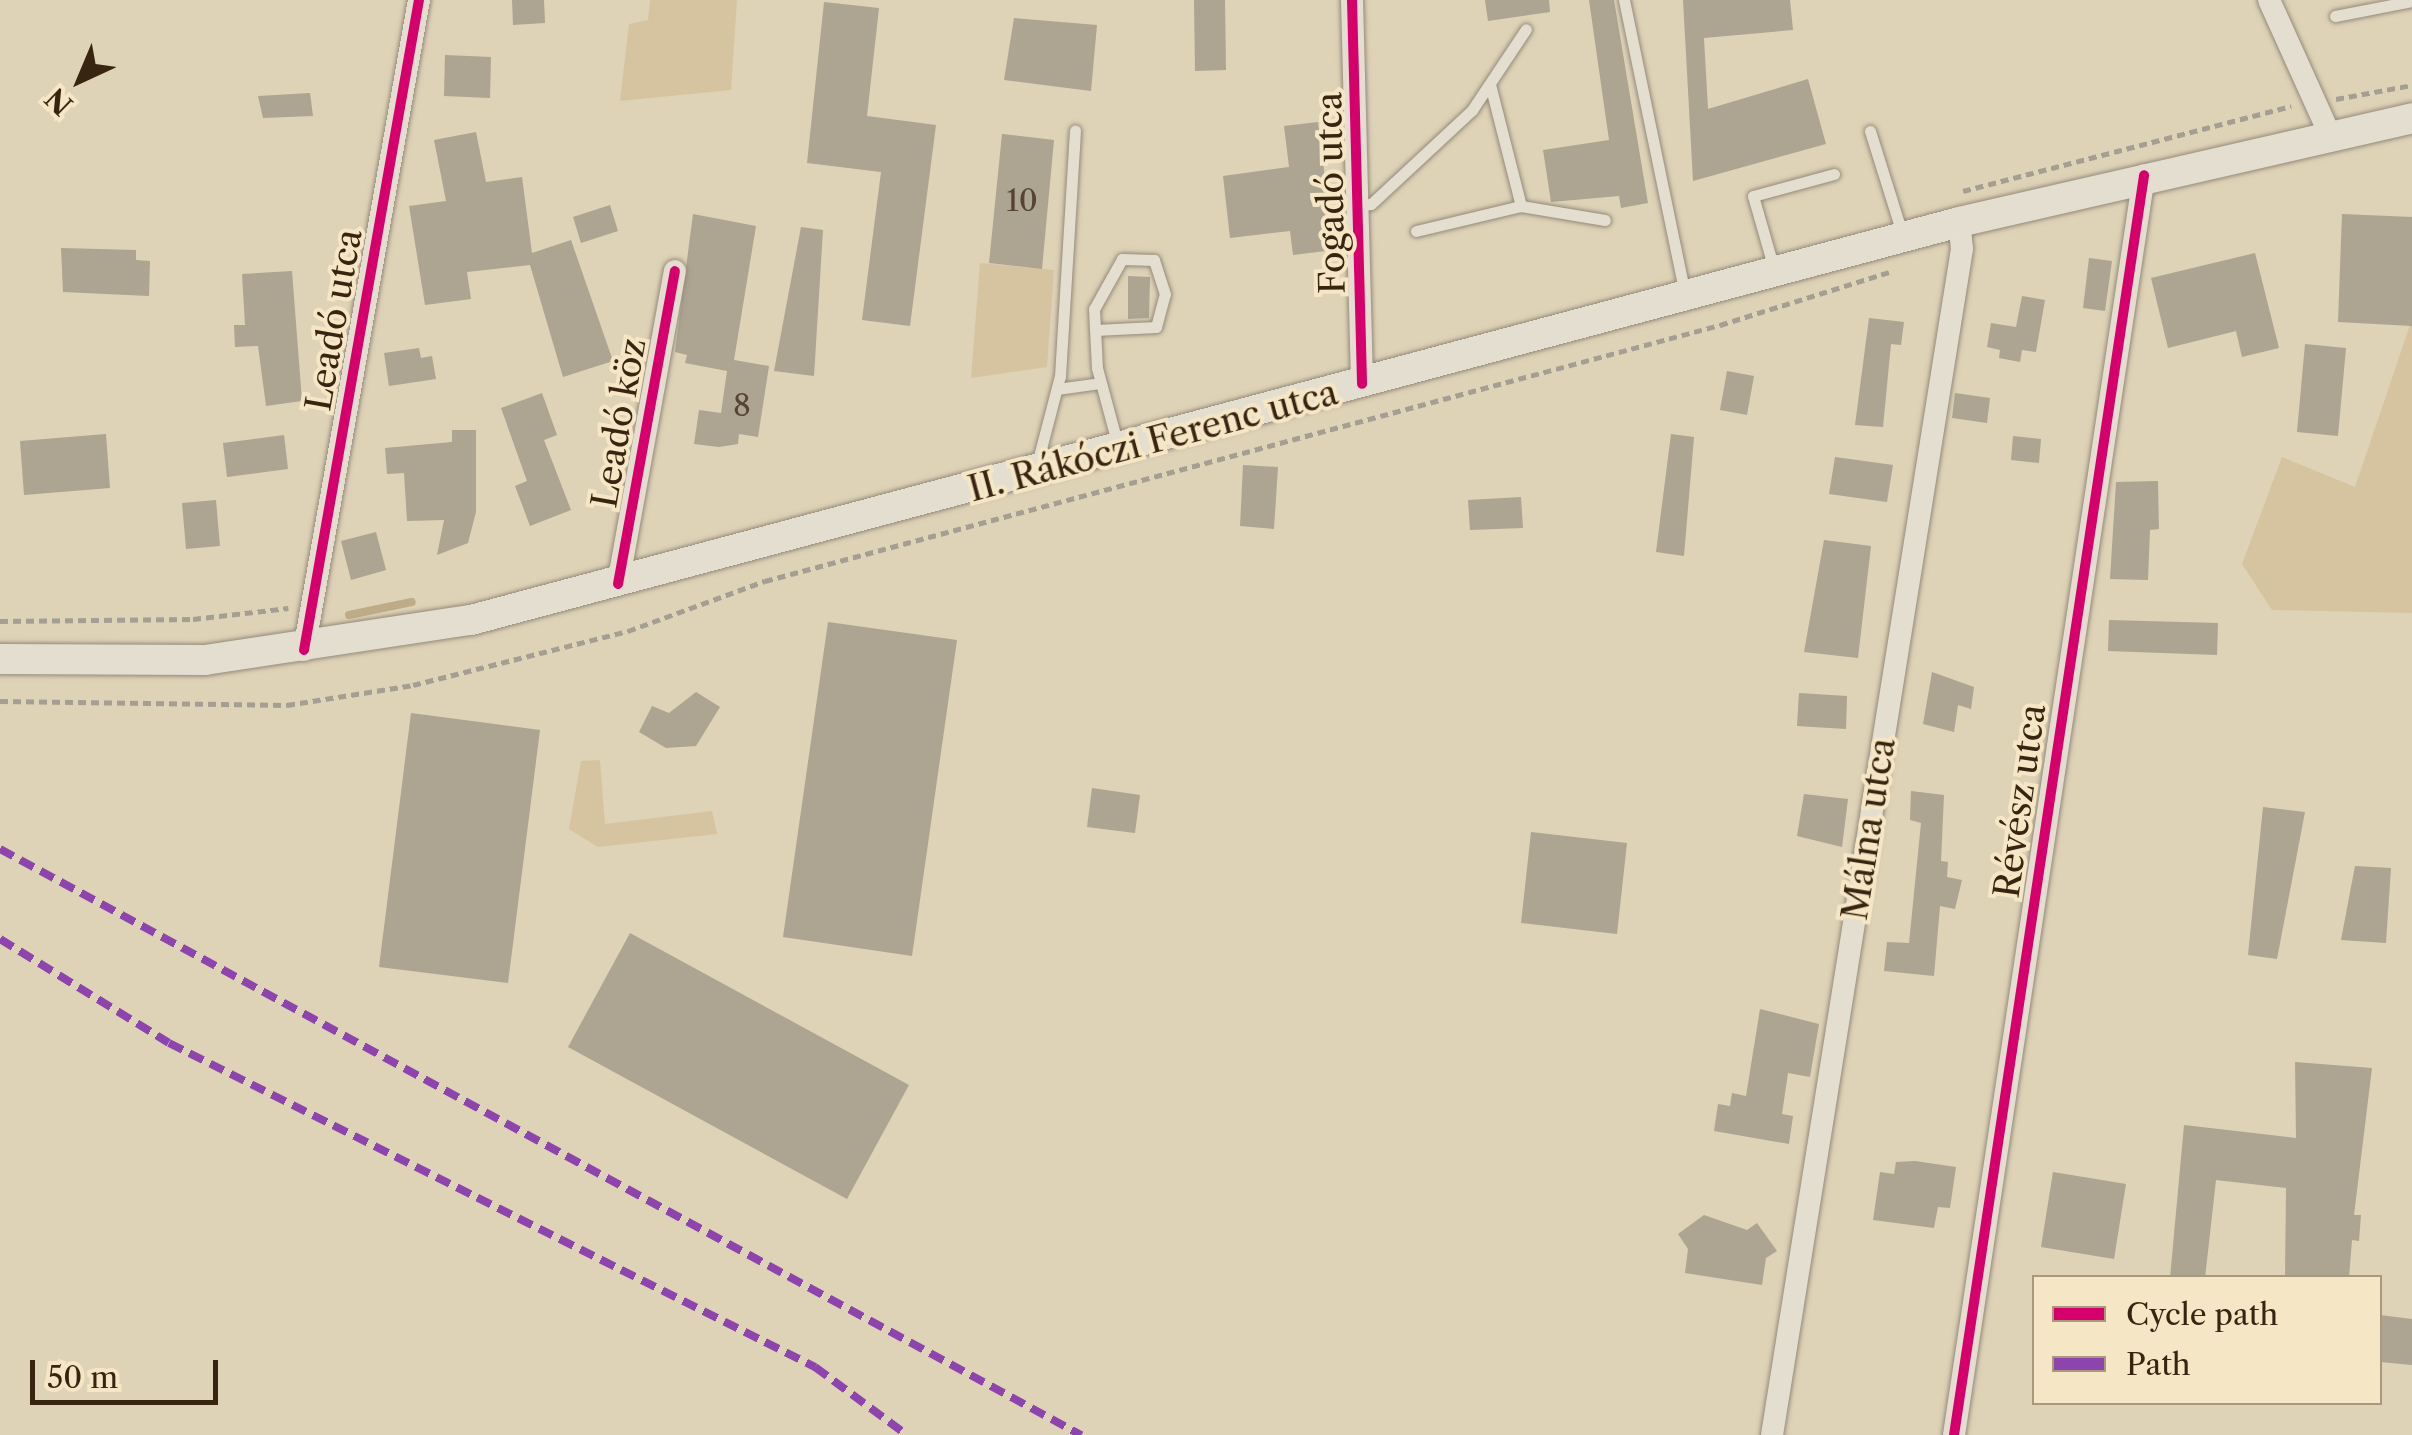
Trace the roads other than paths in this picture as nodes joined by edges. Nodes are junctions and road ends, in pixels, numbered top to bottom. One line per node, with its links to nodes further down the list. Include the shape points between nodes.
1 (419, 0): 31 (street, Leadó utca)
2 (1352, 0): 15 (street, Fogadó utca)
3 (1624, 0): 23 (lane)
4 (2269, 0): 12 (street)
5 (2412, 2): 6 (lane)
6 (2335, 16)
7 (1526, 29): 8 (lane)
8 (1491, 88): 15 (lane, via 1371,204); 16 (lane)
9 (2412, 118): 12 (main road, II. Rákóczi Ferenc utca)
10 (1075, 130): 27 (lane)
11 (1870, 132): 20 (lane)
12 (2329, 134): 14 (main road, II. Rákóczi Ferenc utca)
13 (1834, 174): 22 (lane, via 1752,196)
14 (2144, 175): 17 (main road, II. Rákóczi Ferenc utca); 34 (street, Révész utca)
15 (1360, 205): 26 (street, Fogadó utca)
16 (1521, 206): 18 (lane); 19 (lane)
17 (1956, 208): 20 (main road, II. Rákóczi Ferenc utca); 33 (street, Málna utca, via 1959,268)
18 (1605, 220)
19 (1416, 231)
20 (1905, 252): 22 (main road, II. Rákóczi Ferenc utca)
21 (674, 271): 30 (street, Leadó köz)
22 (1776, 273): 23 (main road, II. Rákóczi Ferenc utca)
23 (1686, 297): 26 (main road, II. Rákóczi Ferenc utca)
24 (1096, 330): 24 (lane, via 1106,275 1122,259 1154,260 1164,294 1156,327); 25 (lane)
25 (1100, 382): 27 (lane); 28 (lane)
26 (1362, 384): 28 (main road, II. Rákóczi Ferenc utca)
27 (1056, 389): 29 (lane)
28 (1119, 450): 29 (main road, II. Rákóczi Ferenc utca)
29 (1035, 473): 30 (main road, II. Rákóczi Ferenc utca)
30 (618, 584): 31 (main road, II. Rákóczi Ferenc utca)
31 (304, 650): 32 (main road, II. Rákóczi Ferenc utca, via 205,660)
32 (0, 659)
33 (1772, 1435)
34 (1954, 1435)

